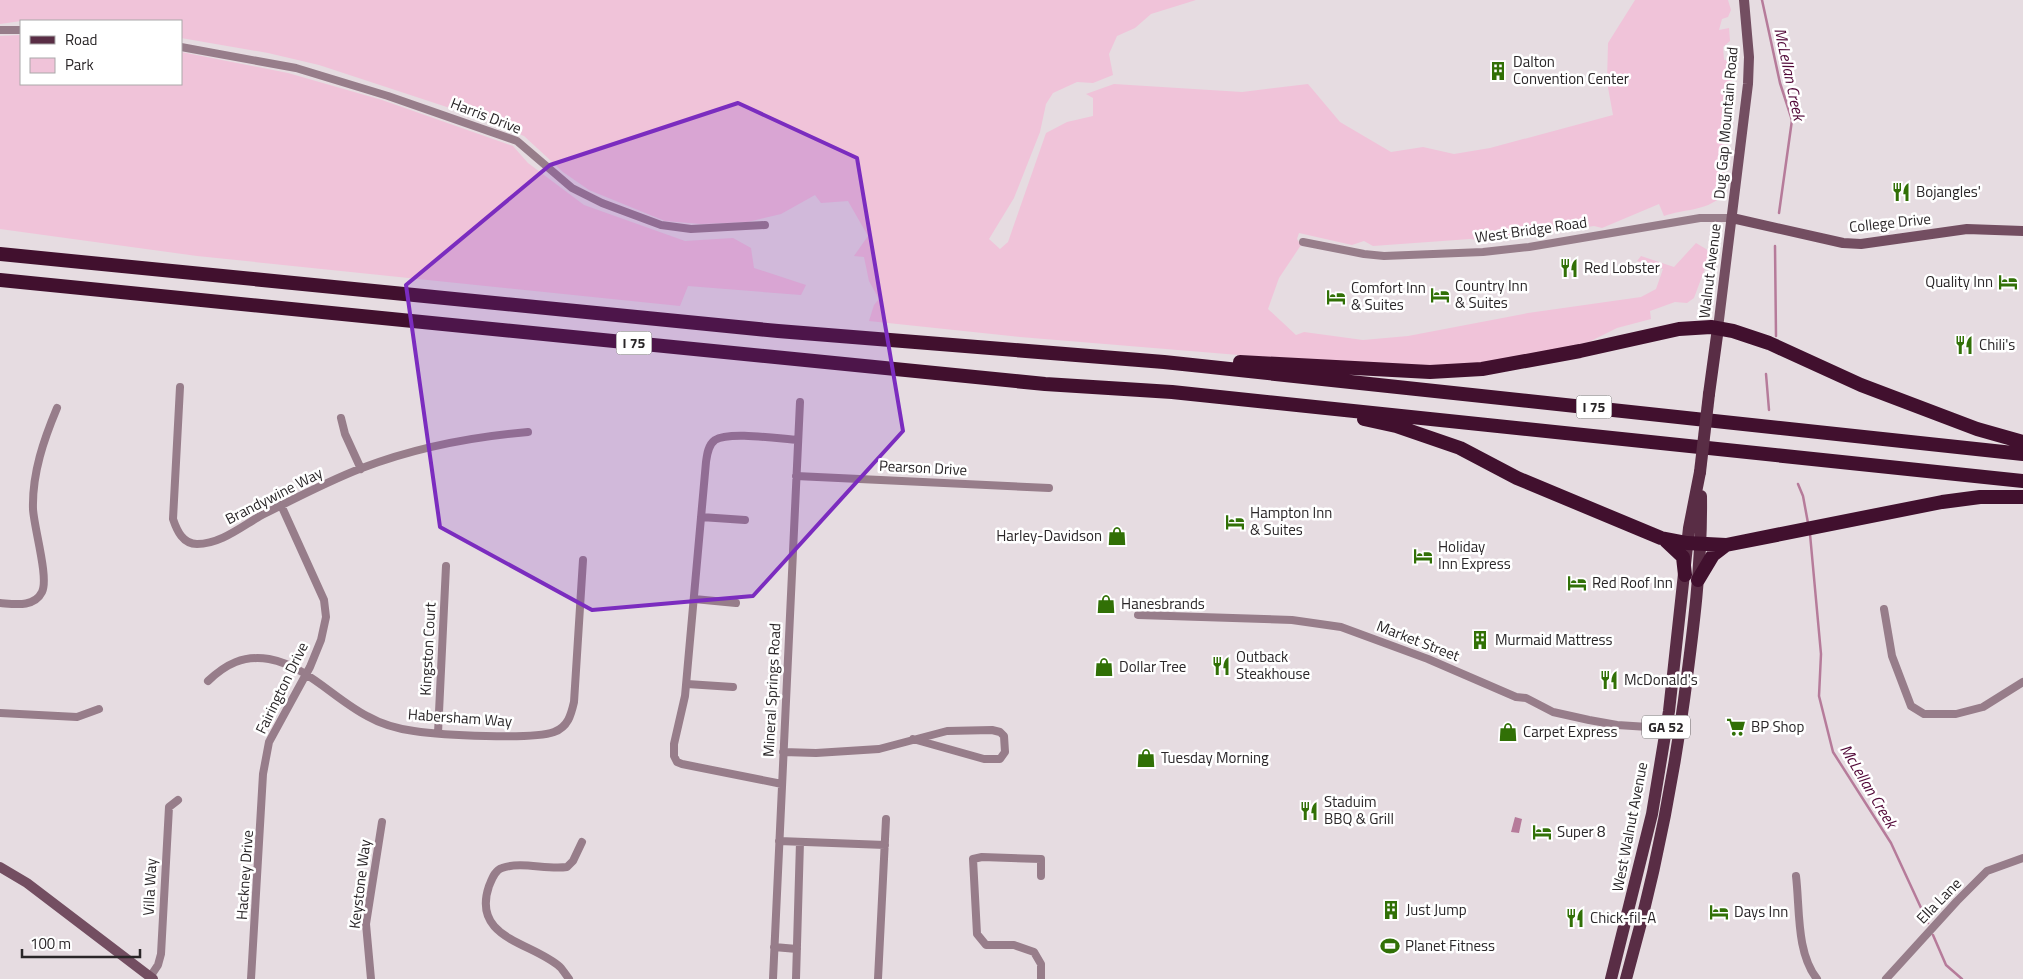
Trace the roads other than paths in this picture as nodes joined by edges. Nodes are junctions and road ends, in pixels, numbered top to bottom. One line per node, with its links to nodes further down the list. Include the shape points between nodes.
1 (1744, 0): 5 (street, Dug Gap Mountain Road, via 1748,75)
2 (0, 30): 3 (street)
3 (20, 30)
4 (182, 47): 6 (street, Harris Drive, via 296,68 517,141 572,188 661,225 691,229)
5 (1732, 218): 7 (street, College Drive, via 1843,243 1861,244 1967,229); 8 (street, West Bridge Road, via 1700,218 1522,248 1474,252 1384,256); 11 (street, Walnut Avenue)
6 (766, 225)
7 (2023, 231)
8 (1303, 242)
9 (0, 254): 12 (highway, I 75, via 787,332)
10 (0, 280): 16 (highway, I 75, via 1044,384 1172,392)
11 (1718, 328): 12 (highway, via 1678,329 1482,369 1430,372 1261,362); 20 (highway, via 1769,343 1861,385 1976,429); 31 (main road, West Walnut Avenue / GA 52, bridge)
12 (1164, 362): 21 (highway, I 75)
13 (180, 388): 27 (street, Brandywine Way, via 176,530 184,539 198,544 221,539)
14 (800, 402): 19 (street, Mineral Springs Road)
15 (57, 408): 37 (street, via 44,438 33,508 44,574 43,590 39,598 24,604)
16 (1340, 409): 24 (highway, I 75); 30 (highway, via 1460,448 1517,478)
17 (341, 418): 22 (street)
18 (528, 432): 22 (street, Brandywine Way, via 469,438)
19 (798, 440): 23 (street, Mineral Springs Road); 28 (street, via 733,436 715,440 709,446 706,462)
20 (2023, 442)
21 (2023, 454)
22 (361, 469): 27 (street, Brandywine Way)
23 (796, 476): 25 (street, Pearson Drive); 52 (street, Mineral Springs Road)
24 (2023, 481)
25 (1049, 488)
26 (2023, 497): 32 (highway, via 1980,497 1942,502)
27 (281, 505): 41 (street, Fairington Drive, via 324,600 326,617 321,640)
28 (701, 517): 29 (street); 36 (street)
29 (745, 520)
30 (1662, 538): 31 (highway); 35 (highway, via 1679,551)
31 (1694, 544): 32 (highway); 35 (main road, West Walnut Avenue / GA 52)
32 (1726, 545): 35 (highway)
33 (583, 560): 50 (street, Habersham Way, via 574,702 571,716 563,727 535,736)
34 (446, 566): 50 (street, Kingston Court)
35 (1691, 578): 48 (main road, West Walnut Avenue / GA 52); 49 (main road, West Walnut Avenue / GA 52, via 1691,653)
36 (694, 600): 38 (street); 44 (street)
37 (0, 603)
38 (736, 603)
39 (1884, 609): 43 (street, via 1892,656 1912,706 1924,714 1956,714 1983,707)
40 (1138, 615): 48 (street, Market Street, via 1292,620 1341,627 1428,659 1516,697 1526,698 1553,712 1618,725)
41 (306, 674): 42 (street, Habersham Way, via 284,662 244,660 230,663); 50 (street, Habersham Way, via 367,716 399,728); 53 (street, Fairington Drive, via 269,742)
42 (208, 681)
43 (2023, 682)
44 (687, 684): 45 (street); 54 (street, via 674,744 677,762)
45 (733, 687)
46 (99, 710): 47 (street, via 77,717)
47 (0, 713)
48 (1666, 728): 49 (street, Market Street); 68 (main road, West Walnut Avenue / GA 52, via 1652,814)
49 (1680, 730): 69 (main road, West Walnut Avenue / GA 52, via 1659,849)
50 (438, 733)
51 (913, 739): 51 (street, via 948,731 992,730 1004,736 1005,752 1000,759 984,759); 52 (street, via 879,749)
52 (783, 752): 54 (street, Mineral Springs Road)
53 (263, 774): 71 (street, Hackney Drive)
54 (782, 784): 58 (street, Mineral Springs Road)
55 (178, 800): 70 (street, Villa Way, via 169,807 161,954)
56 (886, 819): 61 (street)
57 (382, 822): 72 (street, Keystone Way, via 366,924)
58 (779, 841): 60 (street); 66 (street, Mineral Springs Road)
59 (582, 842): 73 (street, via 567,867 499,868 486,895 487,909 497,931 561,967)
60 (800, 842): 61 (street); 67 (street)
61 (885, 845): 76 (street)
62 (2023, 858): 81 (street, Ella Lane, via 1987,870)
63 (0, 867): 70 (street)
64 (1042, 876): 77 (street, via 1041,858 973,859 977,934 986,945 1014,945 1034,952 1041,964)
65 (1796, 876): 80 (street, via 1802,942 1811,972)
66 (774, 947): 67 (street); 74 (street, Mineral Springs Road)
67 (797, 949): 75 (street)
68 (1618, 954): 69 (street); 78 (main road, West Walnut Avenue / GA 52)
69 (1632, 956): 79 (main road, West Walnut Avenue / GA 52)
70 (152, 978)
71 (251, 979)
72 (371, 979)
73 (569, 979)
74 (773, 979)
75 (796, 979)
76 (878, 979)
77 (1041, 979)
78 (1611, 979)
79 (1626, 979)
80 (1817, 979)
81 (1886, 979)

